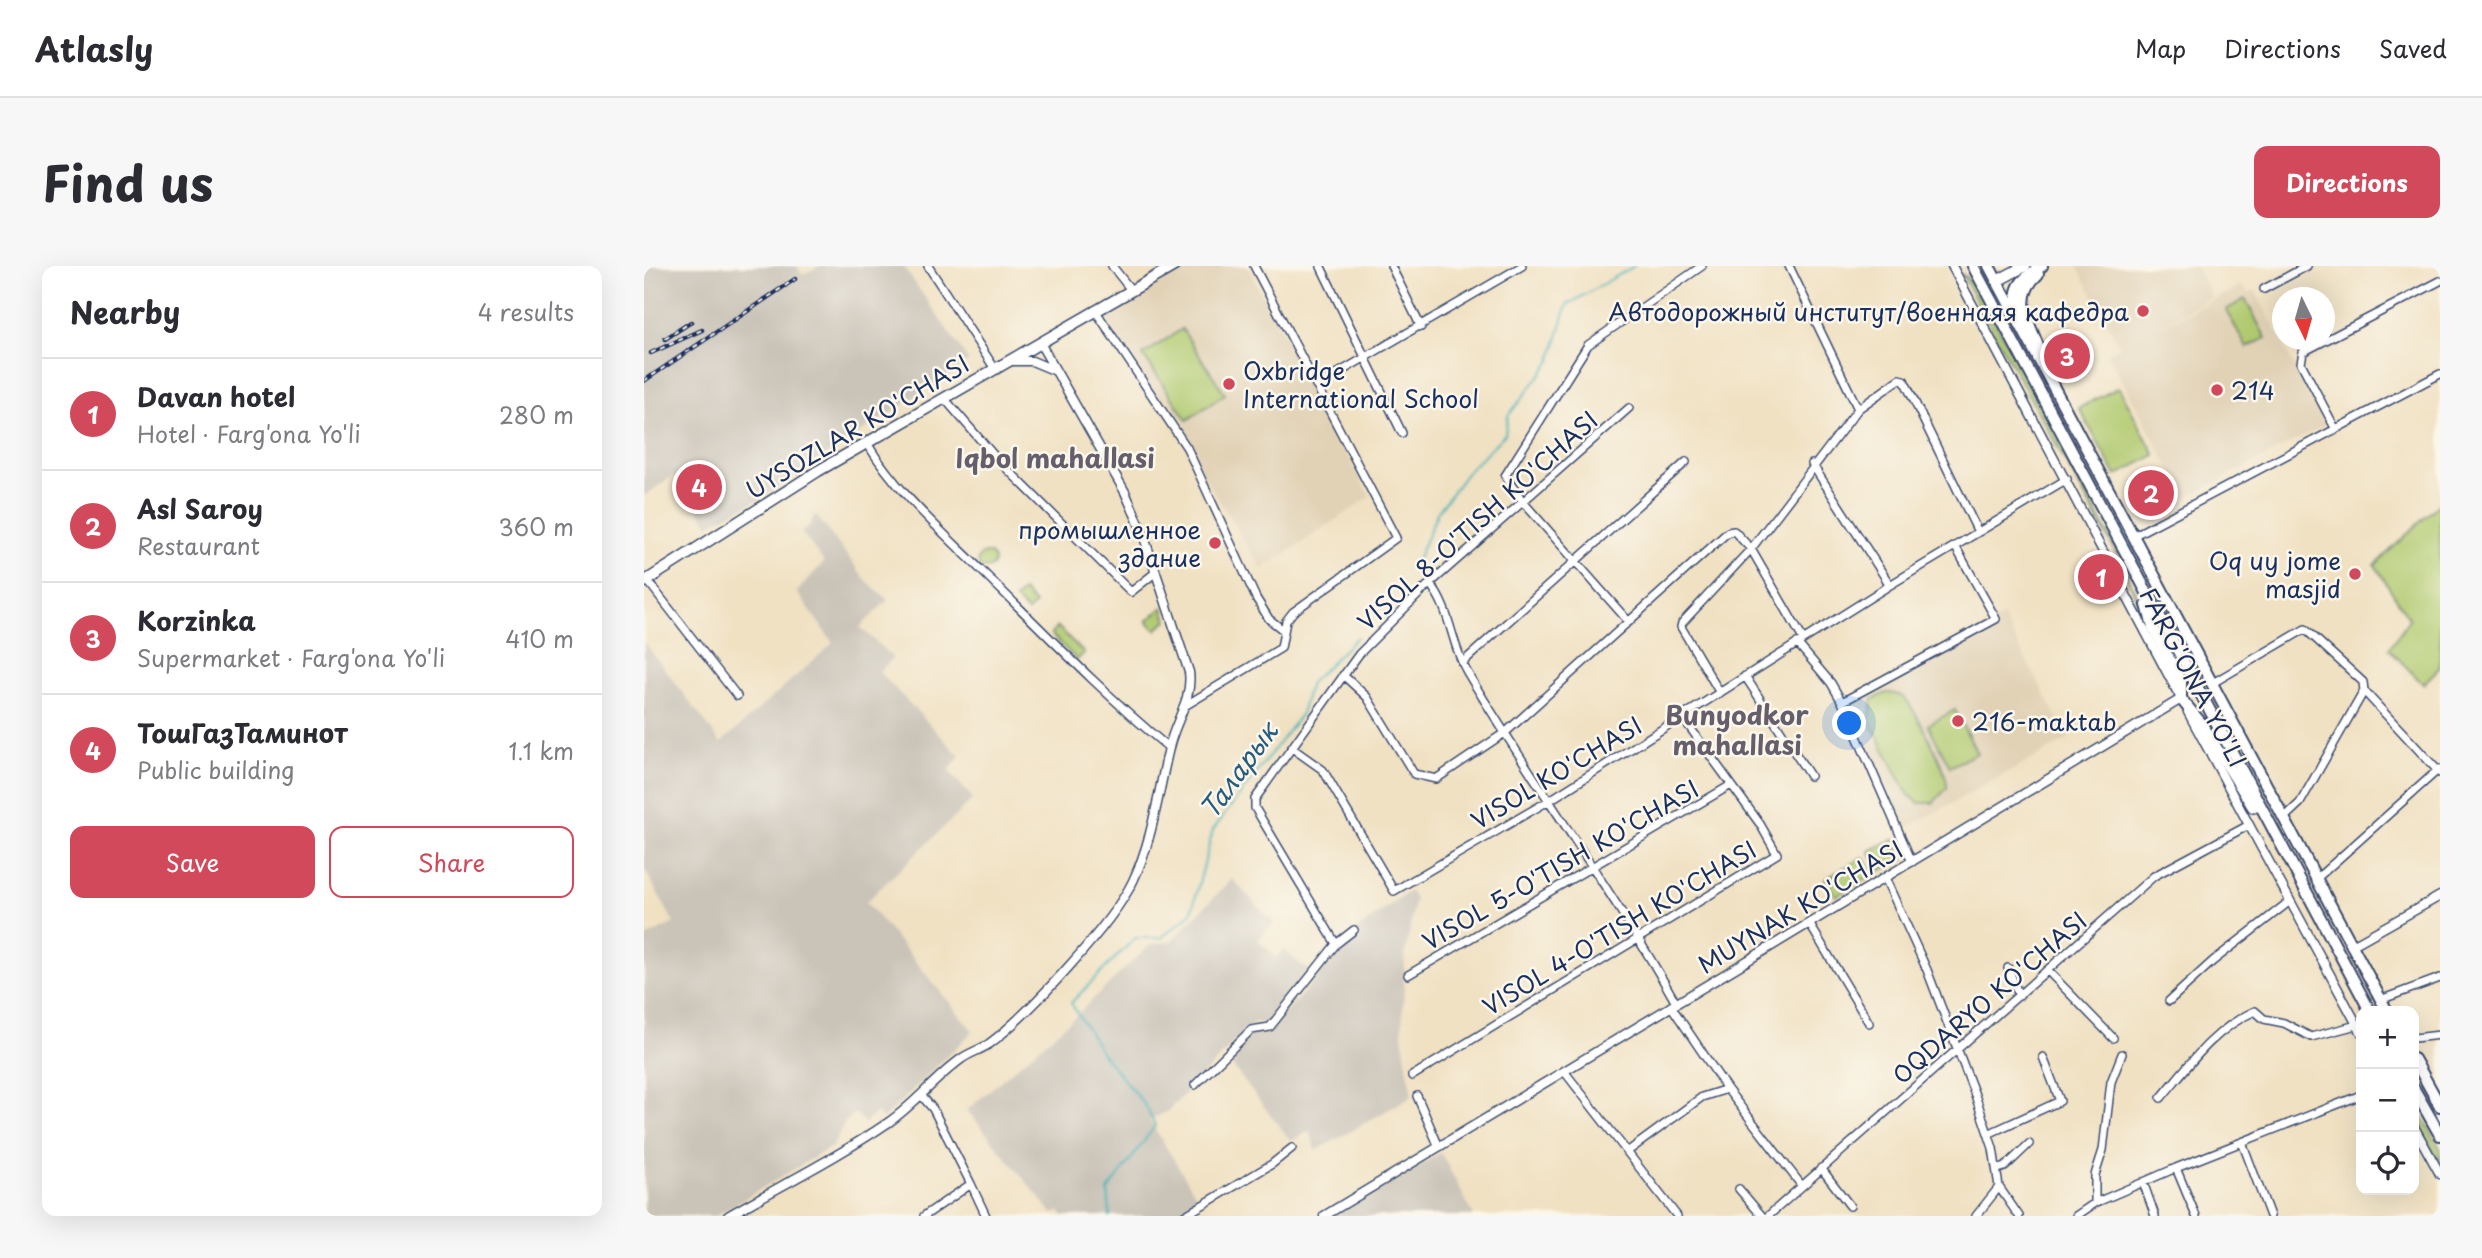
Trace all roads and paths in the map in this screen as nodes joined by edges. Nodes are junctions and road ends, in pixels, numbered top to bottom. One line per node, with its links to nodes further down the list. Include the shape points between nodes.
1 (928, 266): 29 (street)
2 (1112, 266): 23 (street)
3 (1174, 266): 18 (main road, UYSOZLAR KO'CHASI)
4 (1254, 266): 33 (street)
5 (1391, 266): 25 (street)
6 (1522, 266): 25 (street)
7 (1702, 266): 43 (street, via 1588,345 1505,476)
8 (1789, 266): 36 (street)
9 (1952, 266): 42 (street, FARG'ONA YO'LI)
10 (1962, 266): 21 (main road)
11 (1973, 266): 21 (main road, FARG'ONA YO'LI)
12 (2025, 266): 19 (main road)
13 (2042, 266): 32 (main road, via 2024,278 2015,294)
14 (2048, 266): 32 (main road, via 2031,280 2023,298 2025,317 2041,350)
15 (2307, 266): 22 (street)
16 (1321, 267): 27 (street)
17 (1992, 267): 19 (main road, FARG'ONA YO'LI); 21 (main road)
18 (1157, 270): 23 (main road, UYSOZLAR KO'CHASI)
19 (1997, 281): 21 (main road); 32 (main road, FARG'ONA YO'LI)
20 (2440, 281): 37 (street, via 2303,352 2301,363)
21 (1982, 282): 53 (main road, FARG'ONA YO'LI)
22 (2264, 289)
23 (1131, 290): 24 (main road, UYSOZLAR KO'CHASI)
24 (1095, 310): 26 (main road, UYSOZLAR KO'CHASI); 55 (street, via 1187,448 1256,598 1269,619)
25 (1421, 327): 27 (street)
26 (1040, 343): 28 (main road, UYSOZLAR KO'CHASI); 30 (street)
27 (1367, 359): 33 (street); 38 (street)
28 (1006, 363): 29 (main road, UYSOZLAR KO'CHASI); 30 (street, via 1032,361)
29 (995, 369): 34 (main road, UYSOZLAR KO'CHASI)
30 (1058, 372): 49 (street, via 1125,492)
31 (2440, 374): 37 (street)
32 (2047, 377): 45 (main road, FARG'ONA YO'LI)
33 (1316, 386): 55 (street, via 1396,538 1293,612)
34 (944, 398): 39 (main road, UYSOZLAR KO'CHASI); 49 (street, via 1131,592)
35 (1629, 408): 43 (street, VISOL 8-O'TISH KO'CHASI)
36 (1858, 408): 41 (street); 44 (street, via 1904,380)
37 (2335, 428): 45 (street)
38 (1402, 433)
39 (867, 443): 50 (main road, UYSOZLAR KO'CHASI); 69 (street, via 903,490 972,561)
40 (1686, 462): 48 (street)
41 (1812, 464): 47 (street); 52 (street)
42 (2067, 479): 44 (street, VISOL KO'CHASI); 64 (street, FARG'ONA YO'LI)
43 (1524, 503): 48 (street); 51 (street, VISOL 8-O'TISH KO'CHASI)
44 (1978, 532): 46 (street, VISOL KO'CHASI)
45 (2133, 536): 60 (main road, FARG'ONA YO'LI)
46 (1955, 546): 52 (street, VISOL KO'CHASI); 65 (street, via 1996,619)
47 (1751, 549): 54 (street, via 1734,531 1728,532); 56 (street); 62 (street, via 1681,625)
48 (1576, 561): 54 (street); 57 (street)
49 (1156, 572): 66 (street, via 1189,672)
50 (645, 581): 63 (street)
51 (1430, 584): 57 (street, via 1440,595); 58 (street, VISOL 8-O'TISH KO'CHASI)
52 (1891, 585): 56 (street, VISOL KO'CHASI)
53 (2141, 585): 64 (main road, via 2153,627 2181,682); 77 (main road, FARG'ONA YO'LI)
54 (1629, 622): 68 (street)
55 (1283, 630): 66 (street, via 1281,648)
56 (1800, 641): 59 (street, VISOL KO'CHASI); 65 (street)
57 (1462, 663): 68 (street)
58 (1343, 675): 68 (street, via 1367,697 1417,776 1436,779); 70 (street, VISOL 8-O'TISH KO'CHASI)
59 (1745, 676): 62 (street, VISOL KO'CHASI); 72 (street)
60 (2211, 684): 61 (street, via 2305,629 2363,682); 75 (main road, FARG'ONA YO'LI)
61 (2364, 691): 71 (street); 75 (street, via 2300,803)
62 (1720, 693): 67 (street, VISOL KO'CHASI)
63 (737, 696)
64 (2181, 699): 76 (street, FARG'ONA YO'LI); 77 (main road); 78 (street, MUYNAK KO'CHASI)
65 (1842, 702): 78 (street)
66 (1183, 707): 69 (street)
67 (1683, 718): 73 (street, VISOL 4-O'TISH KO'CHASI); 74 (street, VISOL KO'CHASI)
68 (1506, 732): 74 (street)
69 (1168, 748): 113 (street, via 1150,834 1121,901 1034,1003)
70 (1292, 748): 74 (street, VISOL KO'CHASI, via 1323,770 1394,891); 87 (street, VISOL 8-O'TISH KO'CHASI, via 1255,799 1255,807)
71 (2439, 771): 81 (street)
72 (1810, 776)
73 (1731, 785): 79 (street, VISOL 5-O'TISH KO'CHASI); 86 (street, VISOL 4-O'TISH KO'CHASI, via 1777,854)
74 (1550, 800): 79 (street)
75 (2283, 818): 81 (main road, FARG'ONA YO'LI)
76 (2249, 825): 83 (street, FARG'ONA YO'LI); 90 (street, OQDARYO KO'CHASI, via 2154,876)
77 (2283, 852): 97 (main road, FARG'ONA YO'LI)
78 (1912, 862): 80 (street, MUYNAK KO'CHASI)
79 (1595, 867): 86 (street); 91 (street, VISOL 5-O'TISH KO'CHASI)
80 (1885, 878): 84 (street, MUYNAK KO'CHASI); 105 (street, via 1927,971)
81 (2315, 880): 88 (main road, FARG'ONA YO'LI)
82 (2440, 895): 88 (street)
83 (2290, 901): 95 (street); 100 (street, FARG'ONA YO'LI)
84 (1810, 923): 96 (street, MUYNAK KO'CHASI); 99 (street)
85 (1354, 930): 87 (street)
86 (1639, 936): 96 (street); 110 (street, VISOL 4-O'TISH KO'CHASI)
87 (1336, 944): 111 (street, via 1270,1027 1251,1030)
88 (2351, 946): 94 (main road, FARG'ONA YO'LI)
89 (2008, 968): 93 (street)
90 (2048, 971): 93 (street, OQDARYO KO'CHASI); 104 (street)
91 (1408, 975)
92 (2440, 978): 94 (street)
93 (2019, 996): 105 (street, OQDARYO KO'CHASI)
94 (2380, 1000): 98 (main road, FARG'ONA YO'LI)
95 (2169, 1001)
96 (1674, 1005): 109 (street, MUYNAK KO'CHASI); 112 (street)
97 (2367, 1006)
98 (2383, 1006)
99 (1869, 1023)
100 (2356, 1023)
101 (2356, 1030): 116 (street, via 2311,1037 2255,1011 2232,1021 2211,1040)
102 (2440, 1035): 103 (street)
103 (2419, 1037)
104 (2113, 1038)
105 (1956, 1051): 120 (street); 127 (street, OQDARYO KO'CHASI)
106 (2122, 1054): 136 (street, via 2111,1082 2103,1150 2095,1175)
107 (2043, 1057): 120 (street, via 2060,1101)
108 (2419, 1068): 118 (main road)
109 (1564, 1071): 124 (street, MUYNAK KO'CHASI); 126 (street)
110 (1412, 1076)
111 (1195, 1084)
112 (1727, 1089): 126 (street, via 1702,1097); 133 (street)
113 (921, 1095): 132 (street, via 933,1108); 138 (street, via 866,1137)
114 (1417, 1096): 124 (street)
115 (2356, 1097): 122 (street)
116 (2161, 1098)
117 (2419, 1098): 121 (main road)
118 (2440, 1106)
119 (2417, 1132): 130 (street)
120 (1988, 1134): 129 (street)
121 (2440, 1135)
122 (2242, 1142): 128 (street); 151 (street)
123 (2029, 1144): 129 (street)
124 (1438, 1147): 142 (street, MUYNAK KO'CHASI)
125 (1292, 1148): 141 (street)
126 (1627, 1152): 143 (street)
127 (1821, 1168): 133 (street, OQDARYO KO'CHASI); 137 (street)
128 (2176, 1168): 131 (street); 150 (street)
129 (1998, 1169): 134 (street)
130 (2440, 1174)
131 (2143, 1182): 136 (street); 149 (street)
132 (971, 1184): 139 (street); 140 (street)
133 (1802, 1186): 145 (street, OQDARYO KO'CHASI)
134 (2000, 1187): 146 (street); 147 (street)
135 (1739, 1189): 144 (street)
136 (2095, 1203): 148 (street)
137 (1850, 1206)
138 (728, 1216)
139 (924, 1216)
140 (986, 1216)
141 (1184, 1216)
142 (1324, 1216)
143 (1677, 1216)
144 (1762, 1216)
145 (1768, 1216)
146 (1976, 1216)
147 (2019, 1216)
148 (2076, 1216)
149 (2155, 1216)
150 (2196, 1216)
151 (2270, 1216)

